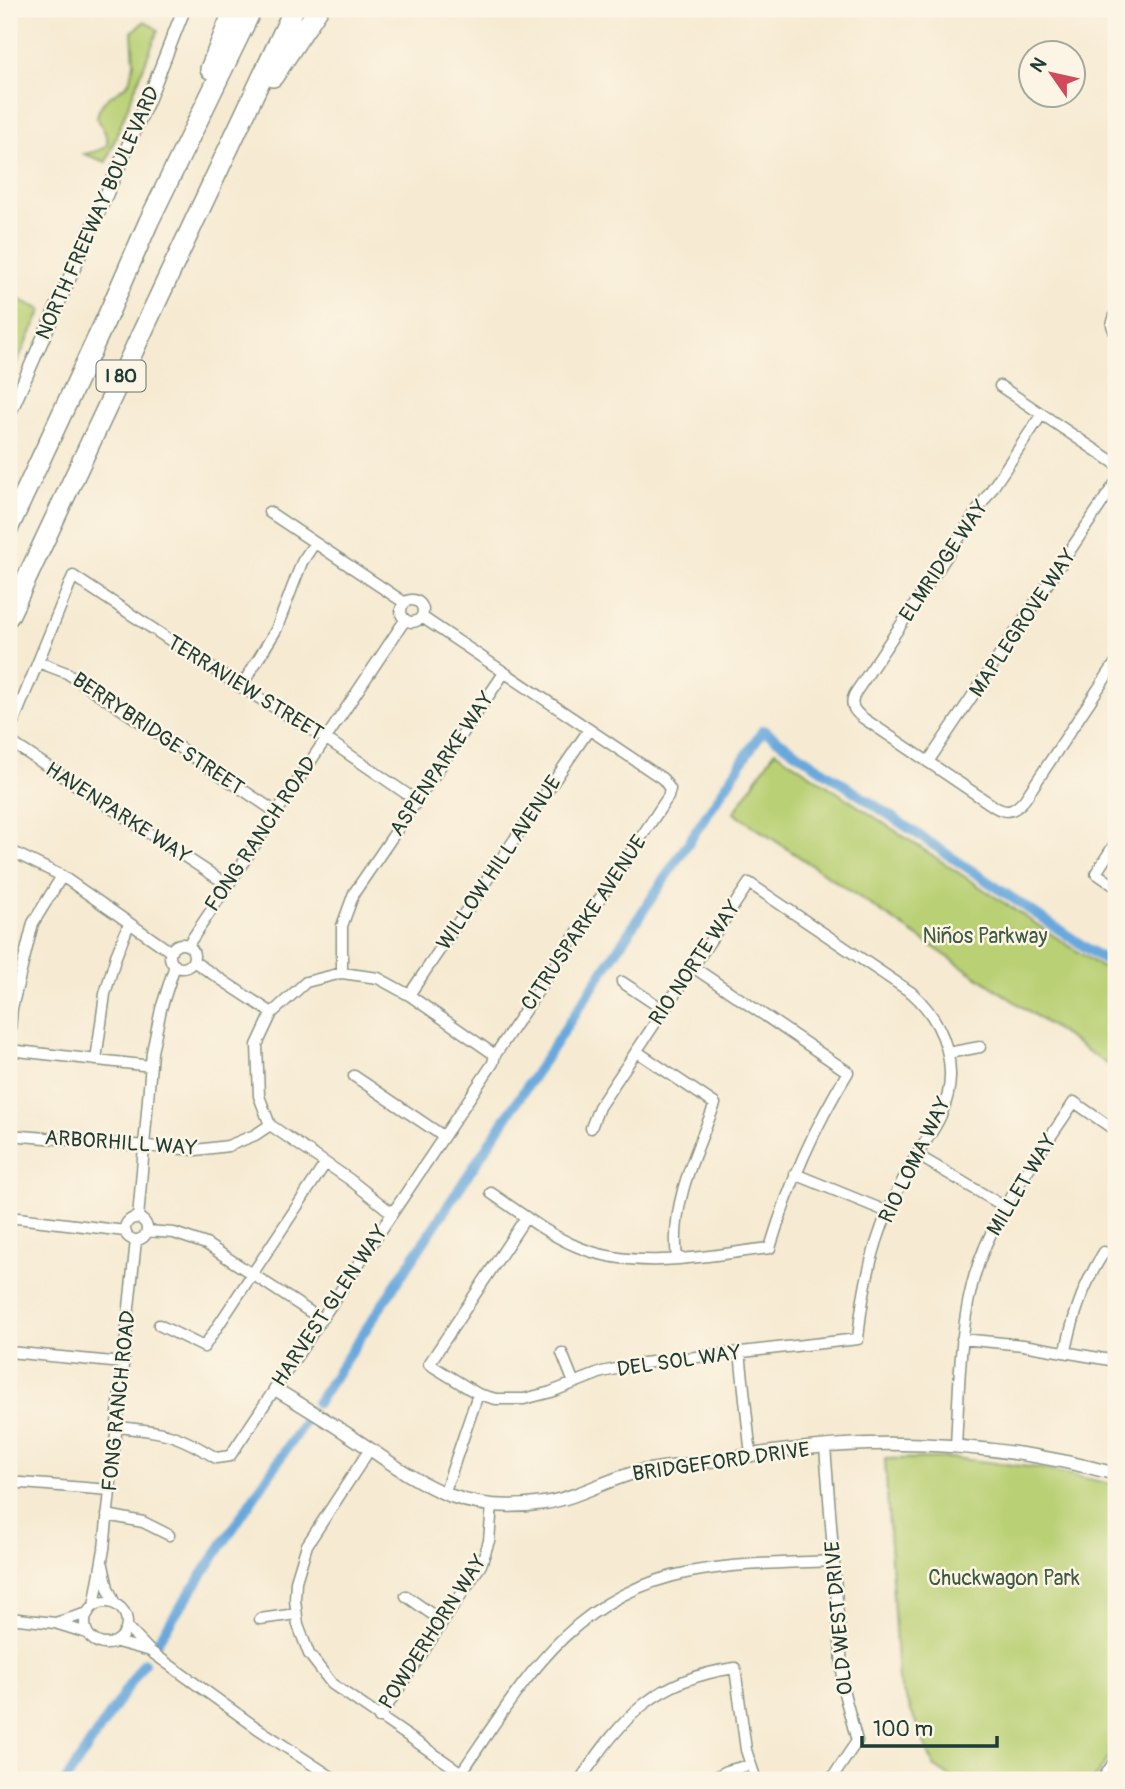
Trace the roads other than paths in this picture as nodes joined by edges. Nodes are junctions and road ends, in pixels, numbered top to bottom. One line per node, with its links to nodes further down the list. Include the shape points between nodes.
1 (184, 9): 11 (street, NORTH FREEWAY BOULEVARD)
2 (234, 9): 7 (highway)
3 (252, 9): 7 (highway, I 80)
4 (294, 9): 6 (highway, I 80)
5 (318, 9): 6 (highway)
6 (234, 136): 19 (highway, I 80)
7 (149, 221): 16 (highway, I 80)
8 (1116, 312): 9 (street, via 1112,325)
9 (1116, 336)
10 (1000, 386): 12 (street)
11 (9, 415)
12 (1042, 415): 13 (street); 30 (street, ELMRIDGE WAY, via 853,697 853,709 863,718)
13 (1116, 464)
14 (1116, 482): 30 (street, MAPLEGROVE WAY)
15 (269, 512): 17 (street)
16 (9, 527)
17 (314, 544): 18 (street); 25 (street, via 302,562 276,630)
18 (405, 603): 20 (street, via 418,601 424,610); 21 (street)
19 (9, 616)
20 (422, 617): 21 (street, via 416,622); 24 (street, ASPENPARKE WAY)
21 (405, 620): 28 (street, FONG RANCH ROAD)
22 (38, 662): 25 (street, TERRAVIEW STREET, via 73,576); 27 (street); 32 (street, BERRYBRIDGE STREET, via 67,673)
23 (1116, 662): 30 (street, via 1016,809 1000,810)
24 (504, 673): 26 (street); 31 (street, ASPENPARKE WAY)
25 (241, 687): 28 (street, TERRAVIEW STREET)
26 (588, 731): 46 (street, WILLOW HILL AVENUE); 54 (street, CITRUSPARKE AVENUE, via 663,779 670,789)
27 (9, 733)
28 (325, 738): 31 (street, TERRAVIEW STREET); 32 (street, FONG RANCH ROAD)
29 (9, 741): 36 (street, HAVENPARKE WAY)
30 (928, 762)
31 (416, 801): 44 (street, ASPENPARKE WAY, via 354,893 342,926)
32 (275, 813): 36 (street, FONG RANCH ROAD)
33 (1116, 842): 37 (street, via 1096,873)
34 (9, 850): 35 (street)
35 (62, 876): 38 (street); 49 (street, via 33,923)
36 (228, 885): 39 (street, FONG RANCH ROAD)
37 (1116, 887)
38 (129, 924): 40 (street); 55 (street, via 105,994)
39 (188, 945): 40 (street, via 176,945); 41 (street)
40 (171, 952): 42 (street)
41 (193, 961): 42 (street, via 183,967); 48 (street)
42 (175, 965): 56 (street, via 160,1009)
43 (692, 967): 47 (street, RIO NORTE WAY); 53 (street, RIO NORTE WAY, via 749,883 912,993 939,1026); 66 (street, via 848,1072)
44 (342, 973): 46 (street, via 378,978); 48 (street, via 306,982)
45 (622, 982): 47 (street)
46 (409, 995): 54 (street)
47 (664, 1010): 52 (street, RIO NORTE WAY)
48 (272, 1013): 58 (street, via 257,1045 259,1096)
49 (9, 1040)
50 (980, 1047): 53 (street)
51 (9, 1049): 55 (street)
52 (636, 1051): 59 (street, RIO NORTE WAY, via 599,1107); 78 (street, via 715,1104 679,1209)
53 (948, 1053): 64 (street, RIO LOMA WAY, via 947,1100)
54 (495, 1055): 62 (street, HARVEST GLEN WAY)
55 (96, 1060): 56 (street)
56 (151, 1066): 63 (street)
57 (354, 1076): 62 (street)
58 (270, 1125): 63 (street, ARBORHILL WAY, via 228,1146 196,1150); 65 (street)
59 (591, 1128)
60 (1116, 1131): 68 (street, MILLET WAY, via 1074,1102)
61 (9, 1135): 63 (street, ARBORHILL WAY)
62 (443, 1136): 70 (street, HARVEST GLEN WAY)
63 (144, 1147): 73 (street)
64 (917, 1155): 68 (street); 69 (street, RIO LOMA WAY)
65 (325, 1164): 70 (street); 79 (street)
66 (795, 1174): 69 (street); 78 (street, via 770,1248)
67 (491, 1193): 72 (street)
68 (1005, 1207): 83 (street, MILLET WAY, via 972,1283)
69 (888, 1212): 82 (street, RIO LOMA WAY, via 867,1279)
70 (392, 1213): 80 (street, HARVEST GLEN WAY)
71 (9, 1217): 74 (street)
72 (526, 1217): 78 (street, via 562,1240 598,1254 636,1260); 92 (street, DEL SOL WAY, via 429,1364)
73 (138, 1218): 74 (street, via 127,1222); 75 (street)
74 (125, 1230): 76 (street)
75 (147, 1231): 76 (street); 79 (street, via 192,1238)
76 (136, 1240): 89 (street, FONG RANCH ROAD)
77 (1104, 1252): 84 (street, via 1077,1307)
78 (677, 1258)
79 (253, 1275): 80 (street); 81 (street, via 204,1347)
80 (321, 1319): 91 (street, HARVEST GLEN WAY)
81 (159, 1325)
82 (858, 1339): 86 (street, DEL SOL WAY)
83 (962, 1339): 84 (street); 94 (street, MILLET WAY)
84 (1066, 1351): 88 (street)
85 (9, 1352): 89 (street)
86 (740, 1352): 90 (street, DEL SOL WAY, via 633,1365); 97 (street)
87 (562, 1353): 90 (street)
88 (1116, 1361)
89 (122, 1363): 93 (street, FONG RANCH ROAD)
90 (574, 1383): 92 (street, DEL SOL WAY, via 524,1399)
91 (275, 1389): 93 (street, HARVEST GLEN WAY, via 230,1456 224,1458 170,1434); 96 (street, BRIDGEFORD DRIVE)
92 (478, 1394): 101 (street)
93 (116, 1427): 100 (street, FONG RANCH ROAD)
94 (956, 1446): 95 (street, BRIDGEFORD DRIVE); 98 (street, BRIDGEFORD DRIVE, via 1047,1457)
95 (825, 1447): 97 (street, BRIDGEFORD DRIVE); 105 (street, OLD WEST DRIVE)
96 (370, 1449): 101 (street, BRIDGEFORD DRIVE); 110 (street, via 307,1545 296,1581)
97 (751, 1456): 102 (street, BRIDGEFORD DRIVE, via 640,1471 546,1503)
98 (1116, 1474)
99 (9, 1482): 100 (street)
100 (110, 1490): 103 (street, FONG RANCH ROAD)
101 (443, 1494): 102 (street, BRIDGEFORD DRIVE)
102 (492, 1505): 113 (street, POWDERHORN WAY, via 481,1565)
103 (107, 1515): 104 (street, via 143,1522); 106 (street, FONG RANCH ROAD)
104 (169, 1535)
105 (834, 1560): 122 (street, via 690,1572 646,1585 603,1606 540,1660); 128 (street, OLD WEST DRIVE, via 844,1693 858,1741)
106 (102, 1562): 108 (street, FONG RANCH ROAD); 109 (street, FONG RANCH ROAD)
107 (406, 1597): 113 (street)
108 (115, 1604): 109 (street, via 104,1602); 115 (street, via 126,1616)
109 (91, 1609): 114 (street); 116 (street, via 85,1623)
110 (296, 1614): 112 (street); 119 (street, via 304,1643 319,1670)
111 (9, 1618): 114 (street)
112 (260, 1619)
113 (443, 1622): 119 (street, POWDERHORN WAY)
114 (55, 1623): 116 (street)
115 (127, 1627): 117 (street); 118 (street)
116 (87, 1633): 117 (street, via 101,1644)
117 (117, 1642): 118 (street)
118 (150, 1651): 123 (street)
119 (379, 1718): 122 (street)
120 (1116, 1759): 129 (street)
121 (749, 1765): 125 (street, via 735,1668 683,1681 650,1699 621,1724); 126 (street); 127 (street)
122 (461, 1773): 124 (street)
123 (336, 1780)
124 (472, 1780)
125 (580, 1780)
126 (710, 1780)
127 (756, 1780)
128 (831, 1780)
129 (1102, 1780)

